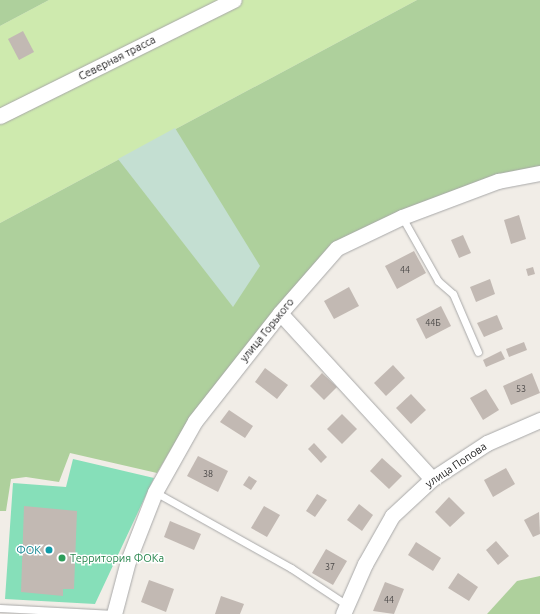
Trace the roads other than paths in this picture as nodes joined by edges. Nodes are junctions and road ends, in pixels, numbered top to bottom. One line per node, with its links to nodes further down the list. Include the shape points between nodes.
1 (234, 0): 2 (street, Северная трасса)
2 (0, 116)
3 (540, 173): 4 (street, улица Горького, via 498,181)
4 (402, 217): 5 (street, улица Горького, via 337,248); 6 (lane, via 438,281 453,294)
5 (280, 313): 8 (street); 9 (street, улица Горького, via 195,421)
6 (478, 352)
7 (540, 420): 8 (street, улица Попова, via 487,443)
8 (432, 479): 11 (street, улица Попова, via 392,516)
9 (155, 492): 11 (lane, via 291,568); 12 (street, улица Горького, via 128,561)
10 (0, 608): 12 (lane)
11 (345, 610)
12 (114, 614)

